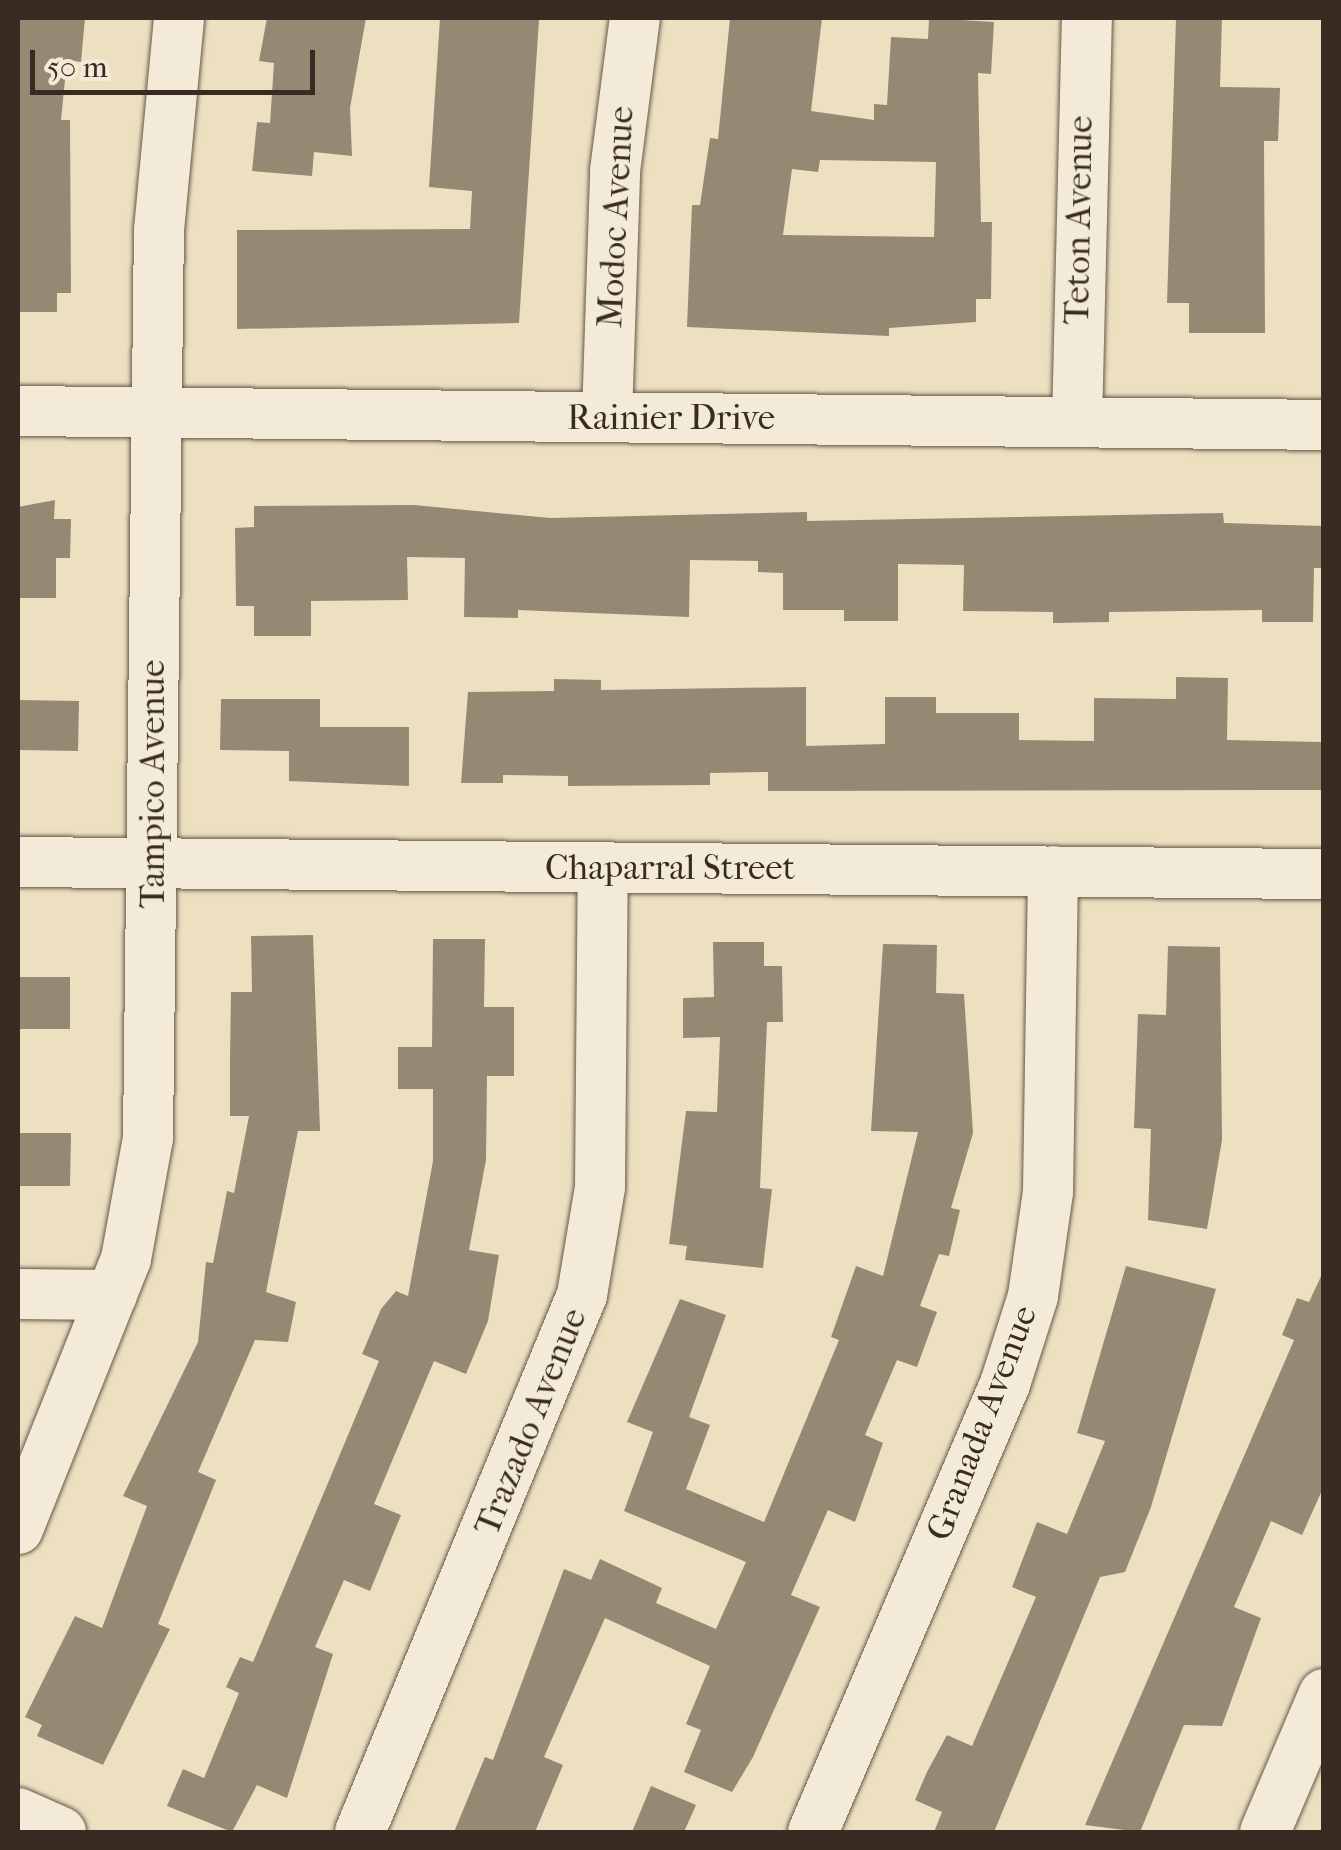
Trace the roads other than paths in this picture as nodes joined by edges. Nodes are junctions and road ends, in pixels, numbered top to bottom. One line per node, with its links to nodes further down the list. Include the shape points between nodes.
1 (179, 18): 5 (street, Tampico Avenue, via 162,177)
2 (635, 18): 6 (street, Modoc Avenue, via 615,171)
3 (1088, 18): 7 (street, Teton Avenue)
4 (18, 412): 5 (street, Rainier Drive)
5 (156, 413): 6 (street, Rainier Drive); 10 (street, Tampico Avenue)
6 (607, 417): 7 (street, Rainier Drive)
7 (1076, 422): 8 (street, Rainier Drive)
8 (1324, 425)
9 (18, 862): 10 (street, Chaparral Street)
10 (152, 863): 11 (street, Chaparral Street); 15 (street, Tampico Avenue, via 148,1138)
11 (602, 868): 12 (street, Chaparral Street); 20 (street, Trazado Avenue, via 600,1186 582,1295)
12 (1054, 871): 13 (street, Chaparral Street); 21 (street, Granada Avenue, via 1048,1192 1029,1311)
13 (1324, 874)
14 (18, 1294): 15 (street)
15 (112, 1295): 16 (street, Tampico Avenue)
16 (18, 1529)
17 (1324, 1694): 22 (street)
18 (18, 1813): 19 (street)
19 (62, 1832)
20 (360, 1832)
21 (812, 1832)
22 (1265, 1832)

